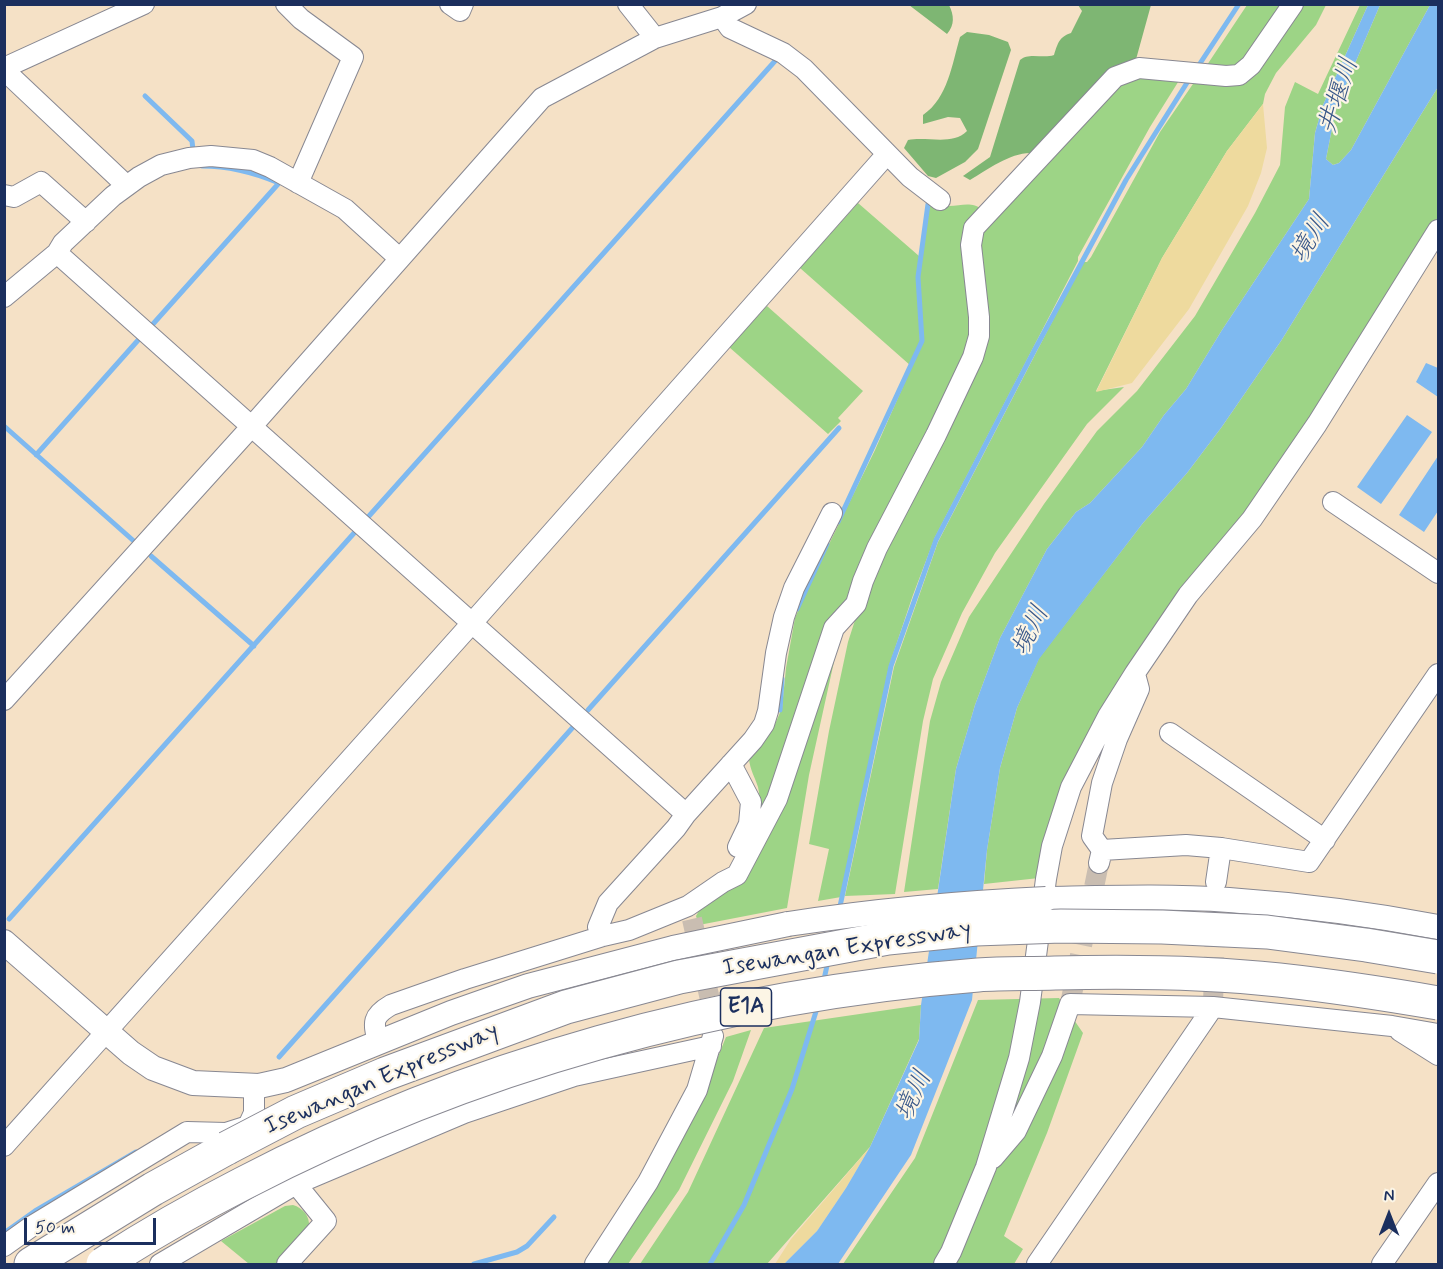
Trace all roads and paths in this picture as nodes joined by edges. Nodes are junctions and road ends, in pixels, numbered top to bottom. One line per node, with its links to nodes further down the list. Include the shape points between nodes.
1 (144, 4): 10 (street)
2 (286, 4): 12 (street, via 353,57)
3 (450, 4): 4 (street, via 460,11)
4 (463, 4)
5 (628, 4): 9 (street)
6 (746, 4): 8 (street)
7 (1293, 4): 34 (street, via 1251,65 1239,75 1139,68 1115,77 974,228 971,245 979,336 973,357 877,548 855,604 834,628 777,800 737,875)
8 (722, 17): 9 (street); 11 (street, via 730,28 783,53 804,69)
9 (655, 38): 19 (street, via 542,98)
10 (4, 69): 13 (street)
11 (887, 154): 15 (street); 25 (street)
12 (298, 183): 13 (street, via 252,160 211,156 161,165); 19 (street, via 345,209)
13 (127, 186): 16 (street)
14 (4, 195): 16 (street, via 14,198 41,182)
15 (940, 200)
16 (86, 222): 18 (street)
17 (1438, 230): 26 (street, via 1317,424 1252,519 1188,595)
18 (57, 253): 20 (street); 21 (street)
19 (399, 258): 21 (street)
20 (4, 297)
21 (252, 426): 25 (street); 28 (street)
22 (1333, 502): 24 (street)
23 (832, 513): 30 (street, via 794,588 784,617 764,724)
24 (1438, 573)
25 (472, 623): 31 (street); 44 (street)
26 (1135, 673): 33 (street, via 1139,689 1117,739 1098,804 1092,836 1100,857 1186,845); 51 (street, via 1071,788 1052,846 1019,1058)
27 (1438, 674): 32 (street)
28 (4, 700)
29 (1170, 733): 32 (street)
30 (731, 764): 31 (street); 34 (street, via 751,802 749,824)
31 (686, 814): 37 (street, via 608,903 598,927)
32 (1325, 840): 33 (street, via 1309,862)
33 (1221, 848): 35 (street)
34 (723, 882): 37 (street, via 690,913)
35 (1216, 882)
36 (1438, 927): 46 (street, bridge, via 1322,909 1146,897 896,909 788,924 673,948 528,986)
37 (603, 936): 46 (street, via 391,1005 375,1017)
38 (4, 942): 44 (street)
39 (1438, 957): 55 (highway, Isewangan Expressway / E1A, bridge, via 1267,932 1061,926 888,938 679,977 566,1007 385,1074 296,1112 153,1189)
40 (1438, 1003): 56 (highway, Isewangan Expressway / E1A, bridge, via 1276,980 1088,972 982,975 889,984 708,1014 576,1049 357,1127 206,1202)
41 (1213, 1007): 43 (street); 51 (street, via 1070,1004 1052,1056 1016,1131); 61 (street)
42 (716, 1025): 47 (street)
43 (1392, 1026): 45 (street); 48 (street)
44 (106, 1032): 49 (street, via 153,1068 176,1078 211,1085); 50 (street)
45 (1438, 1034)
46 (378, 1042): 49 (street, via 286,1080)
47 (711, 1046): 52 (street, via 574,1076 464,1113); 59 (street, via 697,1090 648,1182)
48 (1438, 1055)
49 (254, 1086): 54 (street, via 254,1113 248,1126 226,1133 187,1132)
50 (4, 1146)
51 (986, 1167): 60 (street)
52 (296, 1184): 57 (street); 58 (street, via 326,1221)
53 (1438, 1184): 62 (street)
54 (4, 1246)
55 (32, 1264)
56 (103, 1264)
57 (160, 1264)
58 (286, 1264)
59 (595, 1264)
60 (944, 1264)
61 (1037, 1264)
62 (1382, 1264)

